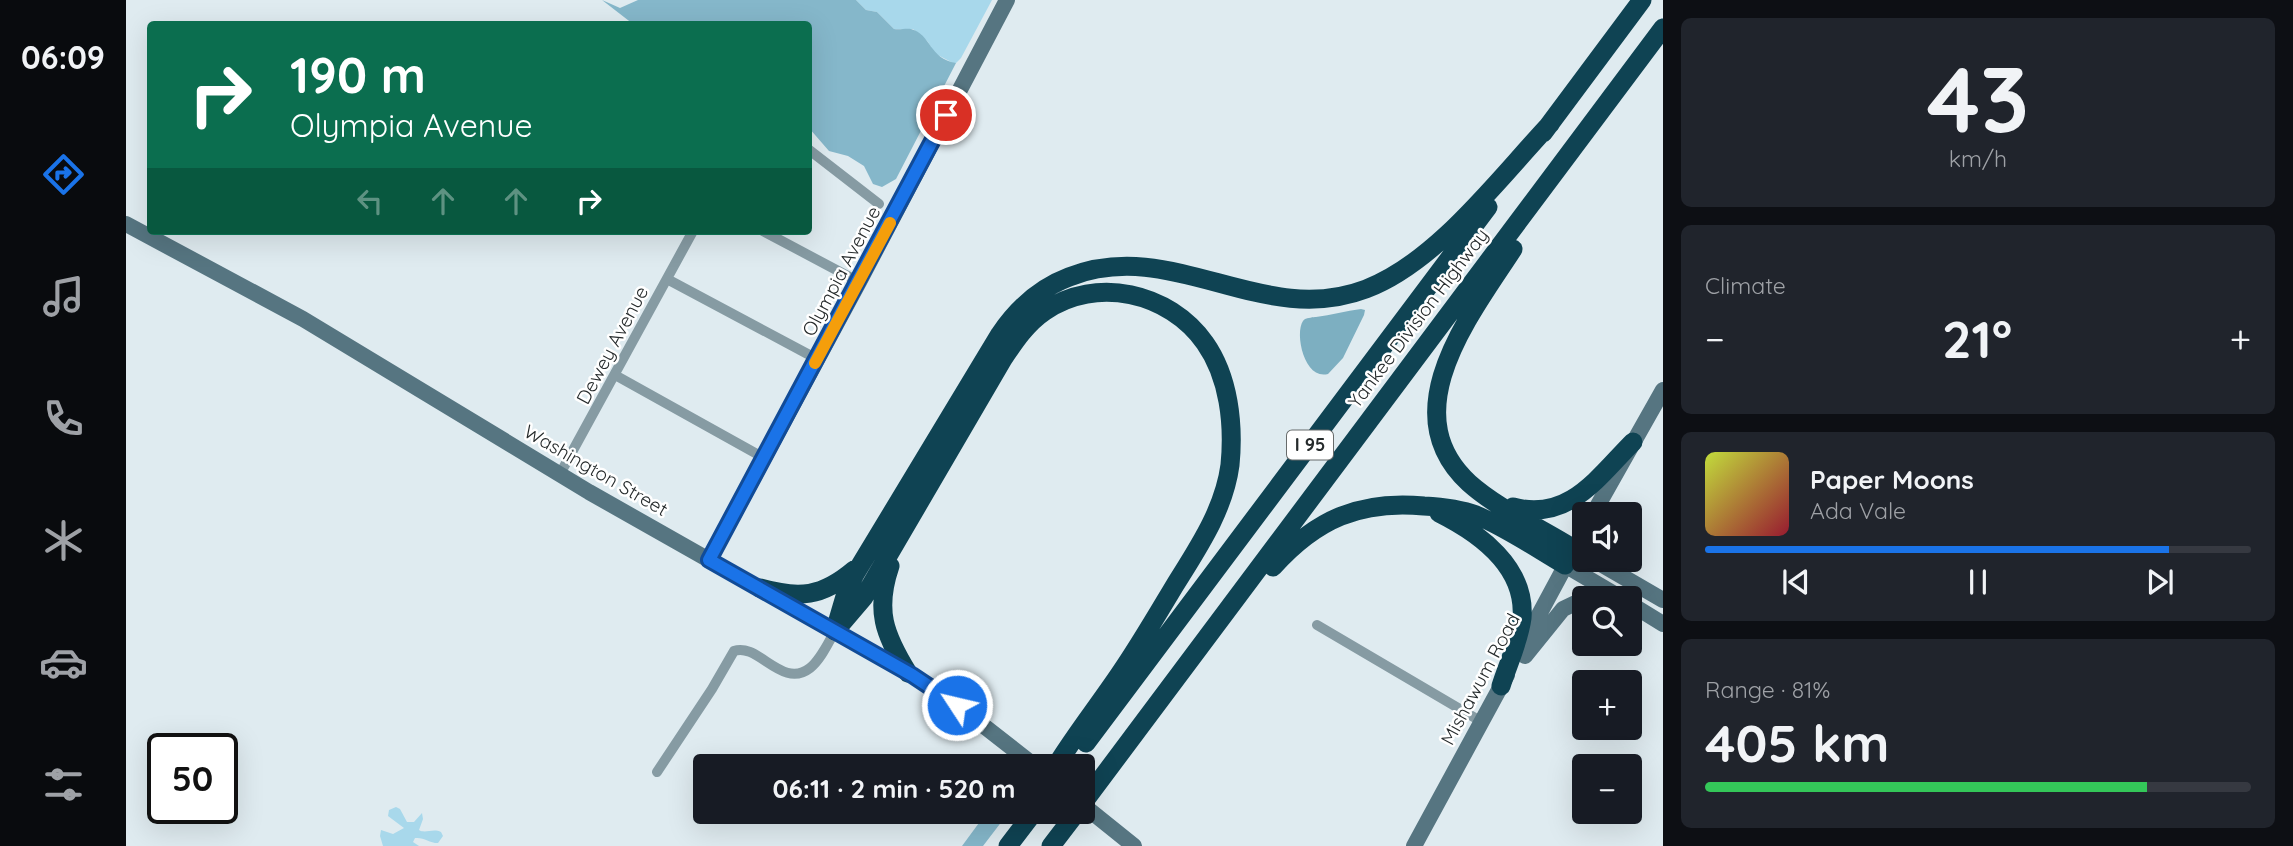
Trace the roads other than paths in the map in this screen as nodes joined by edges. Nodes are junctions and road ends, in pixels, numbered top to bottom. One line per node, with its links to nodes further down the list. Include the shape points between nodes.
1 (1007, 0): 12 (main road, Olympia Avenue)
2 (1642, 0): 5 (highway, Yankee Division Highway / I 95)
3 (1663, 28): 4 (highway, Yankee Division Highway / I 95)
4 (1614, 95): 19 (highway, via 1471,315 1443,371 1437,416 1445,450 1468,482); 40 (highway, Yankee Division Highway / I 95)
5 (1551, 123): 25 (highway, via 1438,242 1366,289 1329,299 1298,300 1144,265 1120,265 1080,273 1044,290 1017,312 1000,334); 46 (highway, Yankee Division Highway / I 95)
6 (812, 152): 7 (street)
7 (879, 204)
8 (126, 224): 18 (main road, Washington Street, via 303,319)
9 (691, 235): 11 (street, Dewey Avenue)
10 (771, 235): 12 (street)
11 (667, 279): 13 (street); 14 (street, Dewey Avenue)
12 (859, 282): 13 (main road, Olympia Avenue)
13 (817, 359): 17 (main road, Olympia Avenue)
14 (615, 375): 17 (street); 18 (street, Dewey Avenue)
15 (1663, 390): 16 (main road)
16 (1633, 442): 19 (highway, via 1578,496 1561,506 1530,510); 20 (main road)
17 (764, 458): 26 (main road, Olympia Avenue)
18 (559, 474): 26 (main road, Washington Street)
19 (1496, 501): 23 (highway)
20 (1605, 502)
21 (1423, 505): 24 (highway, via 1480,517); 40 (highway, via 1378,505 1323,524 1284,554); 42 (highway, via 1479,537 1516,583 1521,620)
22 (904, 528): 39 (highway, via 861,601); 41 (highway, via 885,583 882,612 887,634); 45 (highway, via 1013,344 1050,308 1093,293 1127,294 1177,314 1205,342 1222,379 1231,424 1230,466 1221,500 1207,532 1133,654)
23 (1572, 555)
24 (1572, 555)
25 (864, 559): 32 (highway, via 843,579 816,592 789,595); 39 (highway, via 847,590)
26 (709, 560): 32 (main road, Washington Street)
27 (1572, 560): 42 (main road, Mishawum Road)
28 (1592, 572): 31 (main road)
29 (1614, 572): 33 (main road)
30 (1628, 572): 33 (main road)
31 (1607, 586)
32 (760, 588): 39 (main road, Washington Street)
33 (1645, 590): 34 (main road)
34 (1663, 600)
35 (1572, 605): 42 (main road, via 1563,610)
36 (1642, 611): 37 (main road)
37 (1663, 624)
38 (1317, 625): 43 (street)
39 (835, 631): 41 (main road, Washington Street); 47 (street, via 812,667 799,673 783,671 745,650 734,652)
40 (1191, 659): 48 (highway, Yankee Division Highway / I 95)
41 (908, 673): 44 (main road, Washington Street)
42 (1501, 685): 43 (main road, Mishawum Road)
43 (1482, 722): 56 (main road, Mishawum Road)
44 (1019, 754)
45 (1064, 754)
46 (1077, 754)
47 (657, 772)
48 (1095, 788)
49 (1095, 814): 53 (main road)
50 (1020, 824): 54 (highway)
51 (1024, 824): 54 (highway)
52 (1068, 824): 55 (highway)
53 (1130, 842)
54 (1007, 846)
55 (1051, 846)
56 (1414, 846)

